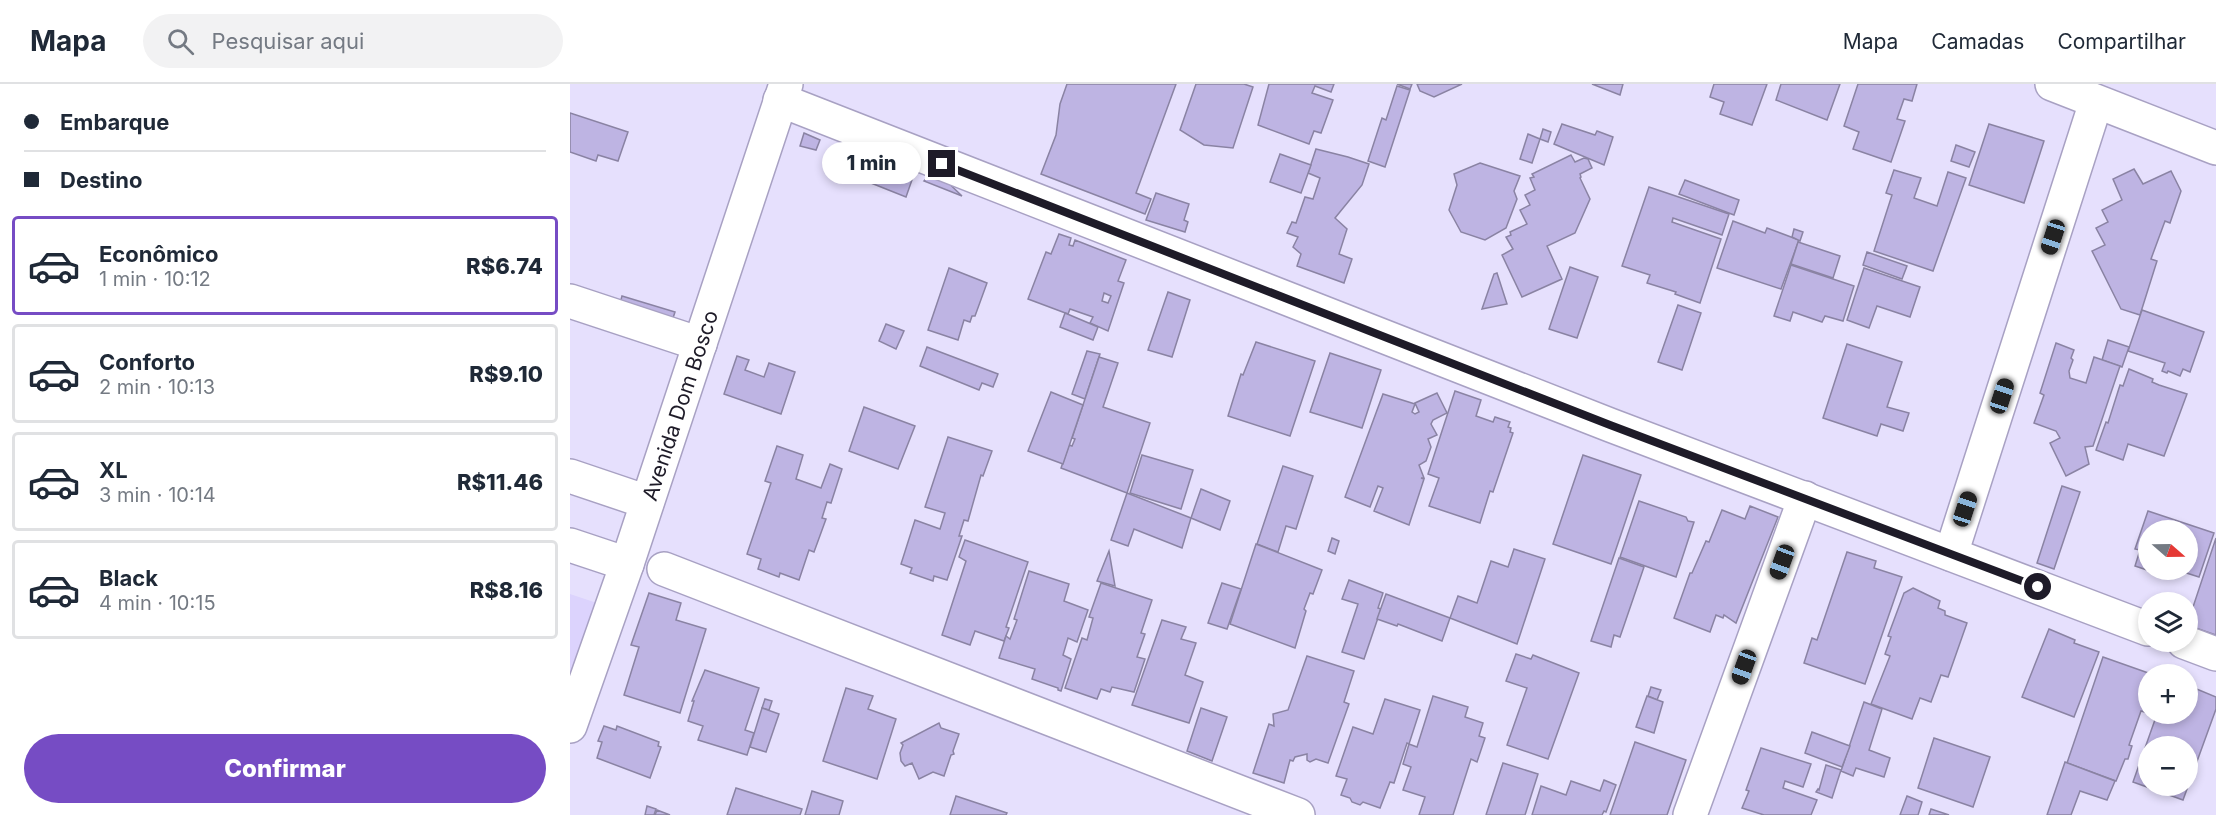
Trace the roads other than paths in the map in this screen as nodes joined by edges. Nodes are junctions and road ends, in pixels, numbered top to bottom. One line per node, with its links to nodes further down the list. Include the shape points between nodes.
1 (2052, 84): 3 (street)
2 (783, 92): 6 (street, Avenida Dom Bosco); 8 (street, via 1610,425)
3 (2096, 102): 4 (street); 11 (street)
4 (2216, 148)
5 (570, 301): 6 (street)
6 (700, 344): 9 (street, Avenida Dom Bosco)
7 (570, 476): 9 (street)
8 (1805, 498): 11 (street); 19 (street)
9 (647, 502): 12 (street, Avenida Dom Bosco)
10 (570, 545): 12 (street)
11 (1951, 554): 14 (street)
12 (627, 564): 17 (street, Avenida Dom Bosco)
13 (664, 569): 18 (street)
14 (2138, 624)
15 (2198, 647): 16 (street)
16 (2216, 654)
17 (573, 709)
18 (1298, 815)
19 (1690, 815)

